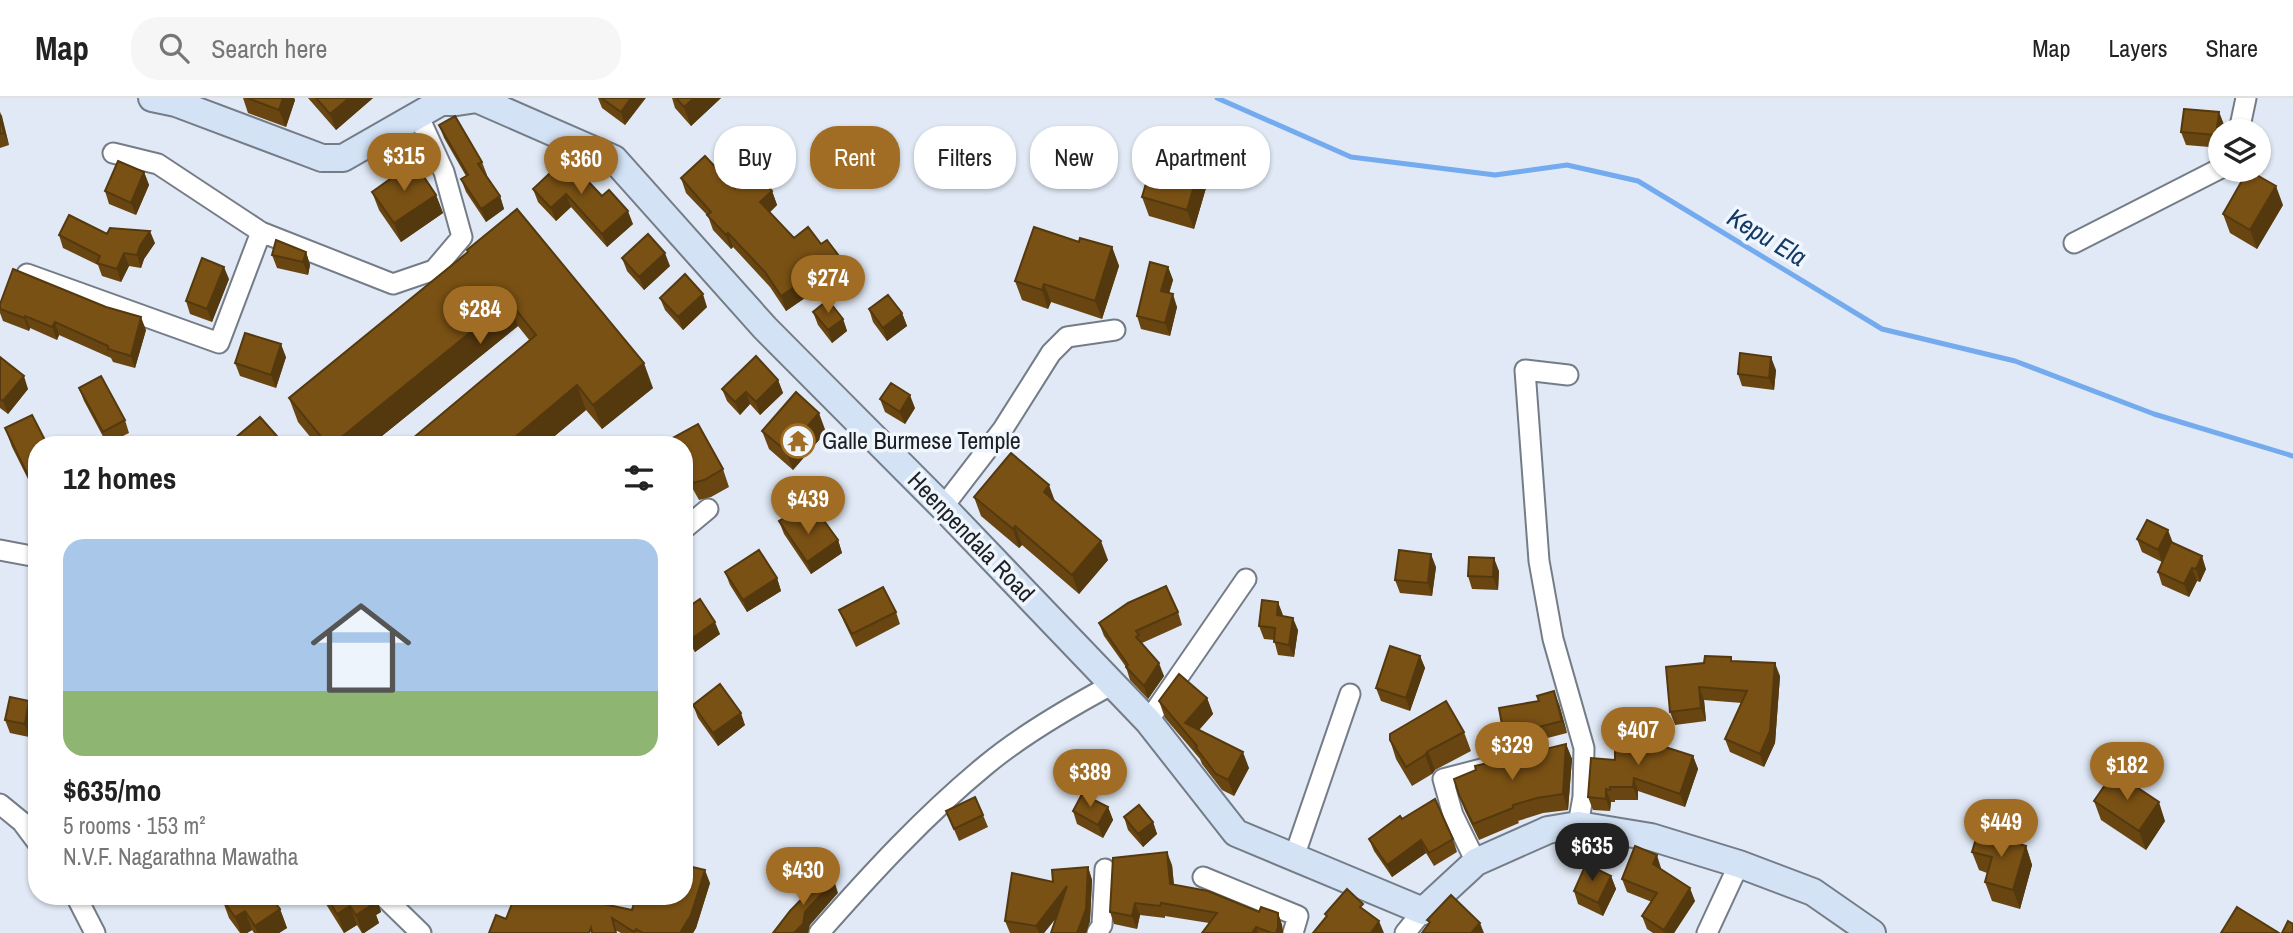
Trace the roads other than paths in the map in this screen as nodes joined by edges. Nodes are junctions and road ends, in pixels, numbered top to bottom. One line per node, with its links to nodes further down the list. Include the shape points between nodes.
1 (152, 98): 3 (street, Heenpendala Road, via 322,158 343,158)
2 (2246, 98): 4 (street)
3 (418, 115): 7 (street, via 444,172 462,237 433,270 393,284); 12 (street, Heenpendala Road, via 440,102 477,99 614,159 765,328)
4 (2242, 119)
5 (113, 153): 7 (street, via 158,164)
6 (2208, 175): 8 (street)
7 (261, 232): 9 (street, via 219,343)
8 (2074, 243)
9 (27, 274)
10 (1115, 330): 12 (street, via 1067,337 1051,353 1003,429)
11 (1568, 375): 23 (street, via 1525,370 1539,561 1553,639 1584,748)
12 (943, 507): 18 (street, Heenpendala Road)
13 (708, 509): 14 (street)
14 (693, 521)
15 (0, 551): 16 (street)
16 (28, 556)
17 (1246, 579): 20 (street)
18 (1113, 684): 20 (street, Heenpendala Road); 35 (street, via 1074,704 987,764 882,862)
19 (1350, 694): 25 (street)
20 (1148, 721): 25 (street, Heenpendala Road, via 1236,833)
21 (1521, 759): 26 (street, via 1443,779 1453,815)
22 (0, 804): 24 (street)
23 (1578, 825): 26 (street, via 1548,830); 27 (street, via 1651,837)
24 (28, 830)
25 (1294, 857): 32 (street, Heenpendala Road)
26 (1476, 863): 32 (street)
27 (1739, 864): 39 (street); 40 (street, via 1813,892)
28 (1105, 869): 36 (street)
29 (1203, 877): 37 (street, via 1298,916)
30 (81, 905): 33 (street)
31 (392, 905): 34 (street)
32 (1423, 911): 38 (street)
33 (96, 933)
34 (421, 933)
35 (819, 933)
36 (1097, 933)
37 (1293, 933)
38 (1405, 933)
39 (1707, 933)
40 (1872, 933)

